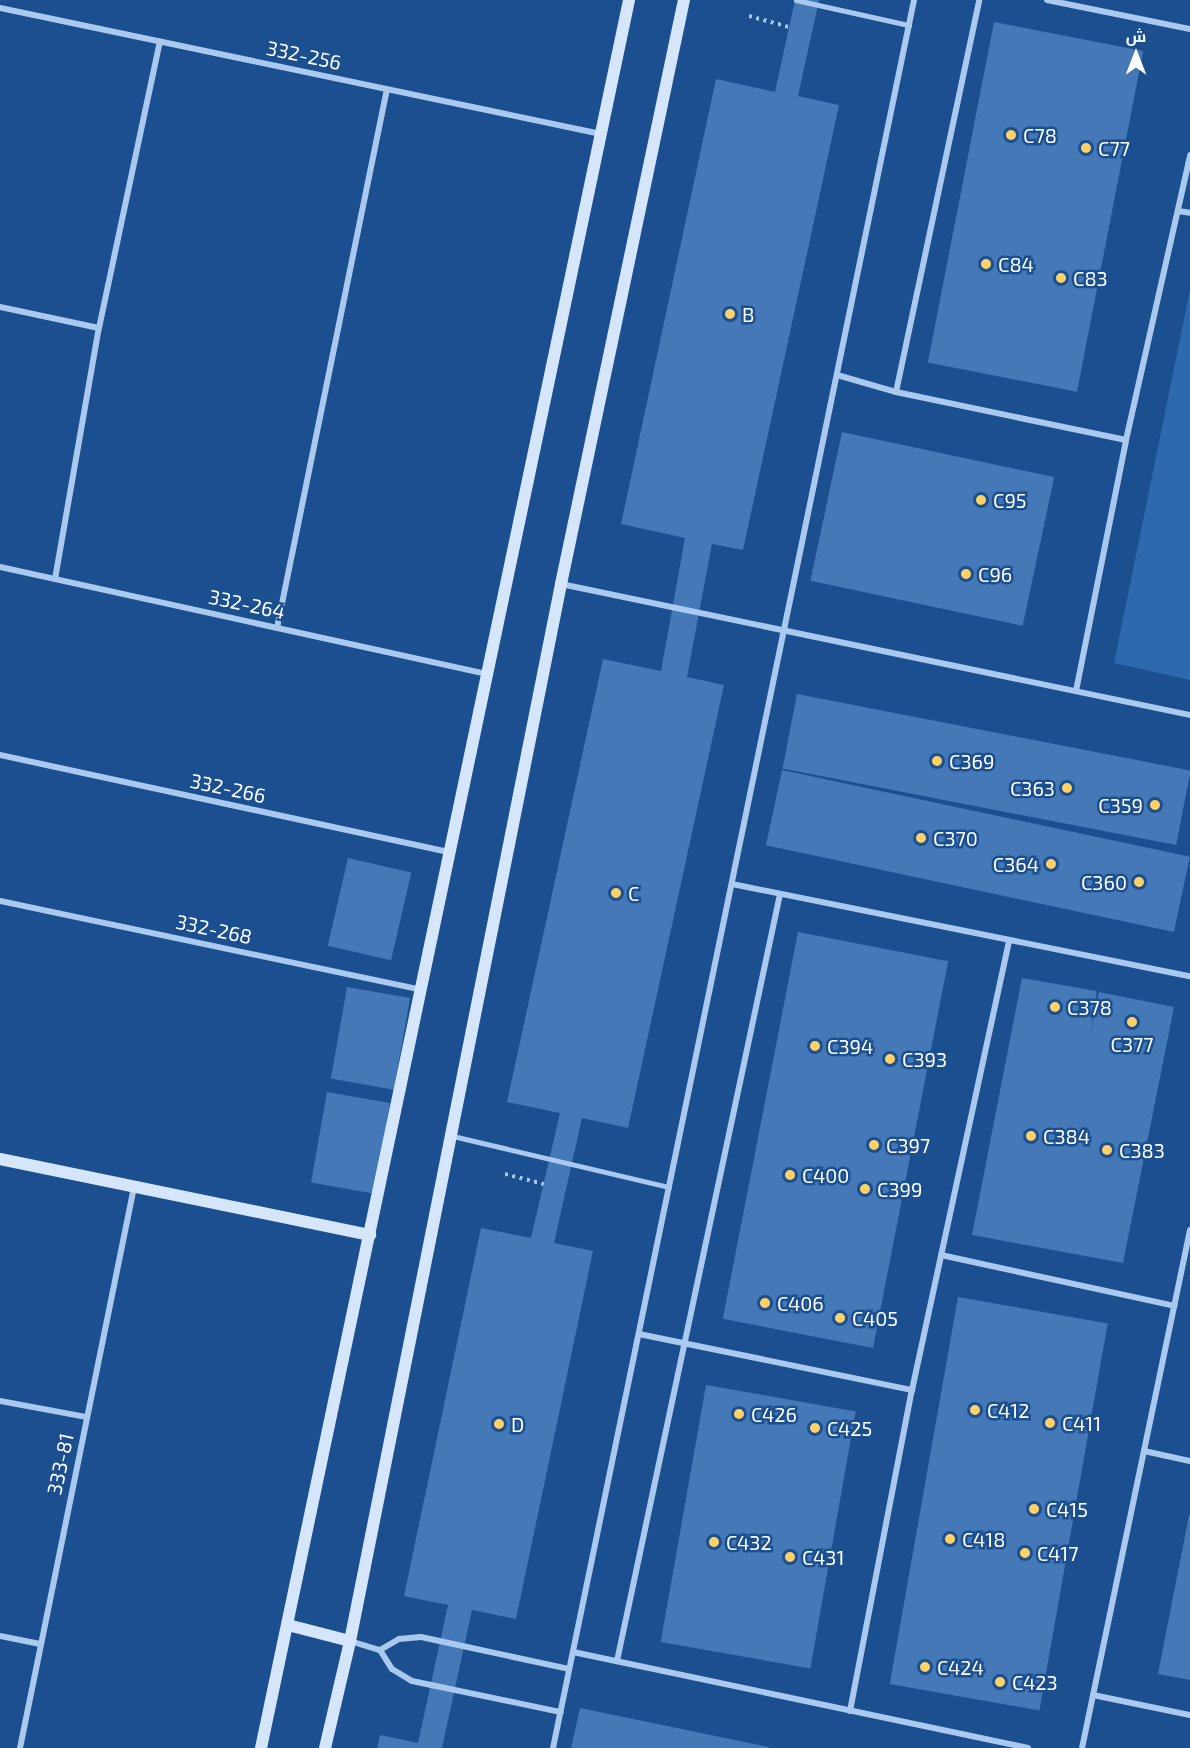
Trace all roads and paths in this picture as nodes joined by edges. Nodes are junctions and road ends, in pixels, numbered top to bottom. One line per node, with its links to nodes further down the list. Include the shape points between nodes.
1 (629, 0): 14 (main road)
2 (684, 0): 25 (main road)
3 (796, 0): 9 (lane)
4 (914, 0): 9 (street)
5 (979, 0): 21 (street)
6 (1047, 0): 11 (street)
7 (0, 8): 12 (street, 332-256)
8 (749, 16): 10 (path)
9 (909, 25): 20 (street)
10 (789, 27)
11 (1190, 29)
12 (160, 41): 13 (street, 332-256); 19 (street)
13 (387, 89): 14 (street, 332-256); 26 (street)
14 (601, 134): 28 (main road)
15 (1190, 155): 16 (street)
16 (1178, 211): 17 (street); 22 (street)
17 (1190, 213)
18 (0, 307): 19 (street)
19 (99, 328): 24 (street)
20 (837, 375): 21 (street); 27 (street)
21 (896, 392): 22 (street)
22 (1126, 440): 29 (street)
23 (0, 567): 24 (street, 332-264)
24 (55, 579): 26 (street, 332-264)
25 (561, 584): 27 (street); 39 (main road)
26 (277, 628): 28 (street, 332-264)
27 (784, 629): 29 (street); 33 (street)
28 (487, 674): 32 (main road)
29 (1076, 691): 30 (street)
30 (1190, 715)
31 (0, 755): 32 (street, 332-266)
32 (450, 852): 38 (main road)
33 (732, 884): 34 (street); 44 (street)
34 (780, 894): 36 (street); 50 (street)
35 (0, 901): 38 (street, 332-268)
36 (1009, 940): 37 (street); 47 (street)
37 (1190, 976)
38 (421, 990): 46 (main road)
39 (451, 1136): 44 (lane); 58 (main road)
40 (0, 1159): 43 (main road)
41 (505, 1174): 42 (path)
42 (544, 1184)
43 (134, 1187): 46 (main road); 53 (street, 333-81)
44 (669, 1187): 49 (street)
45 (1190, 1230): 48 (street)
46 (370, 1235): 56 (main road)
47 (941, 1255): 48 (street); 51 (street)
48 (1174, 1306): 54 (street)
49 (639, 1334): 50 (street); 61 (street)
50 (682, 1342): 51 (street); 62 (street)
51 (912, 1390): 65 (street)
52 (0, 1401): 53 (street)
53 (86, 1417): 59 (street, 333-81)
54 (1144, 1451): 55 (street); 64 (street)
55 (1190, 1461)
56 (288, 1624): 58 (main road); 69 (main road)
57 (0, 1636): 59 (street)
58 (350, 1641): 60 (street); 70 (main road)
59 (40, 1644): 68 (street, 333-81)
60 (380, 1650): 63 (street, via 399,1639 421,1637); 66 (street, via 392,1669 412,1681)
61 (573, 1652): 62 (street); 63 (street)
62 (617, 1661): 65 (street)
63 (569, 1669): 66 (street)
64 (1093, 1695): 67 (street); 73 (street)
65 (850, 1711): 72 (street)
66 (561, 1712): 71 (street)
67 (1190, 1715)
68 (20, 1748)
69 (261, 1748)
70 (325, 1748)
71 (553, 1748)
72 (1028, 1748)
73 (1082, 1748)

